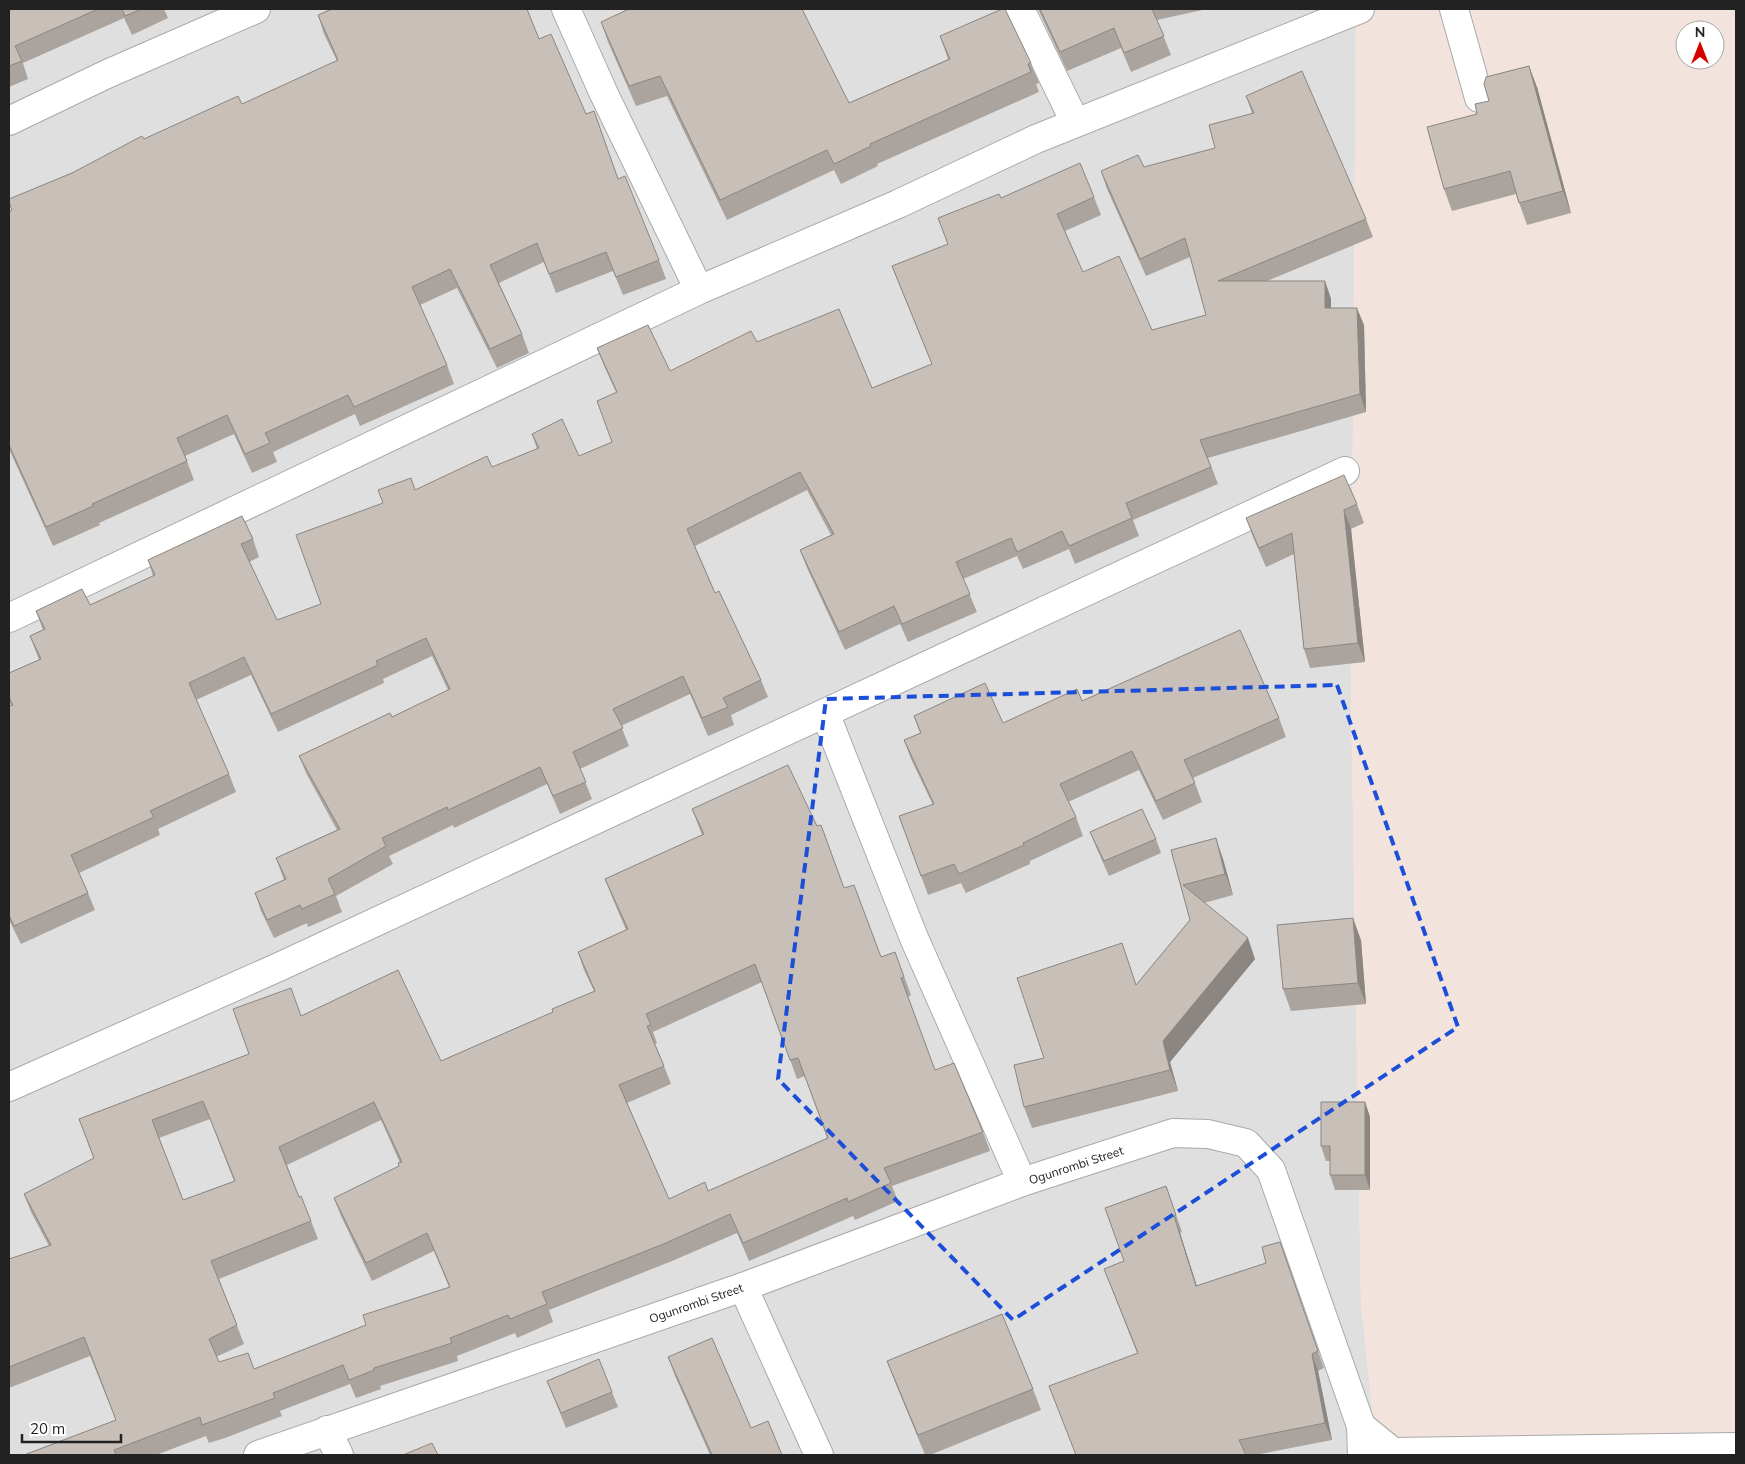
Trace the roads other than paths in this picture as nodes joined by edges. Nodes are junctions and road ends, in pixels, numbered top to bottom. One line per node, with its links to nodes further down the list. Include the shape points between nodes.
1 (256, 9): 7 (street)
2 (566, 9): 9 (street)
3 (1020, 9): 8 (street)
4 (1360, 9): 8 (street)
5 (1454, 9): 6 (street)
6 (1479, 98)
7 (9, 121)
8 (1075, 122): 9 (street, via 898,204)
9 (699, 290): 11 (street)
10 (1345, 471): 12 (street)
11 (9, 618)
12 (824, 713): 13 (street, via 281,966); 14 (street, via 914,938)
13 (9, 1087)
14 (1022, 1182): 15 (street, Ogunrombi Street); 16 (street, Ogunrombi Street, via 1173,1133 1208,1134 1246,1143 1271,1170)
15 (743, 1287): 17 (street, Ogunrombi Street); 21 (street)
16 (1361, 1426): 18 (street, via 1393,1452); 22 (street)
17 (327, 1430): 19 (street, Ogunrombi Street); 20 (street)
18 (1736, 1447)
19 (258, 1455)
20 (339, 1455)
21 (819, 1455)
22 (1362, 1455)

